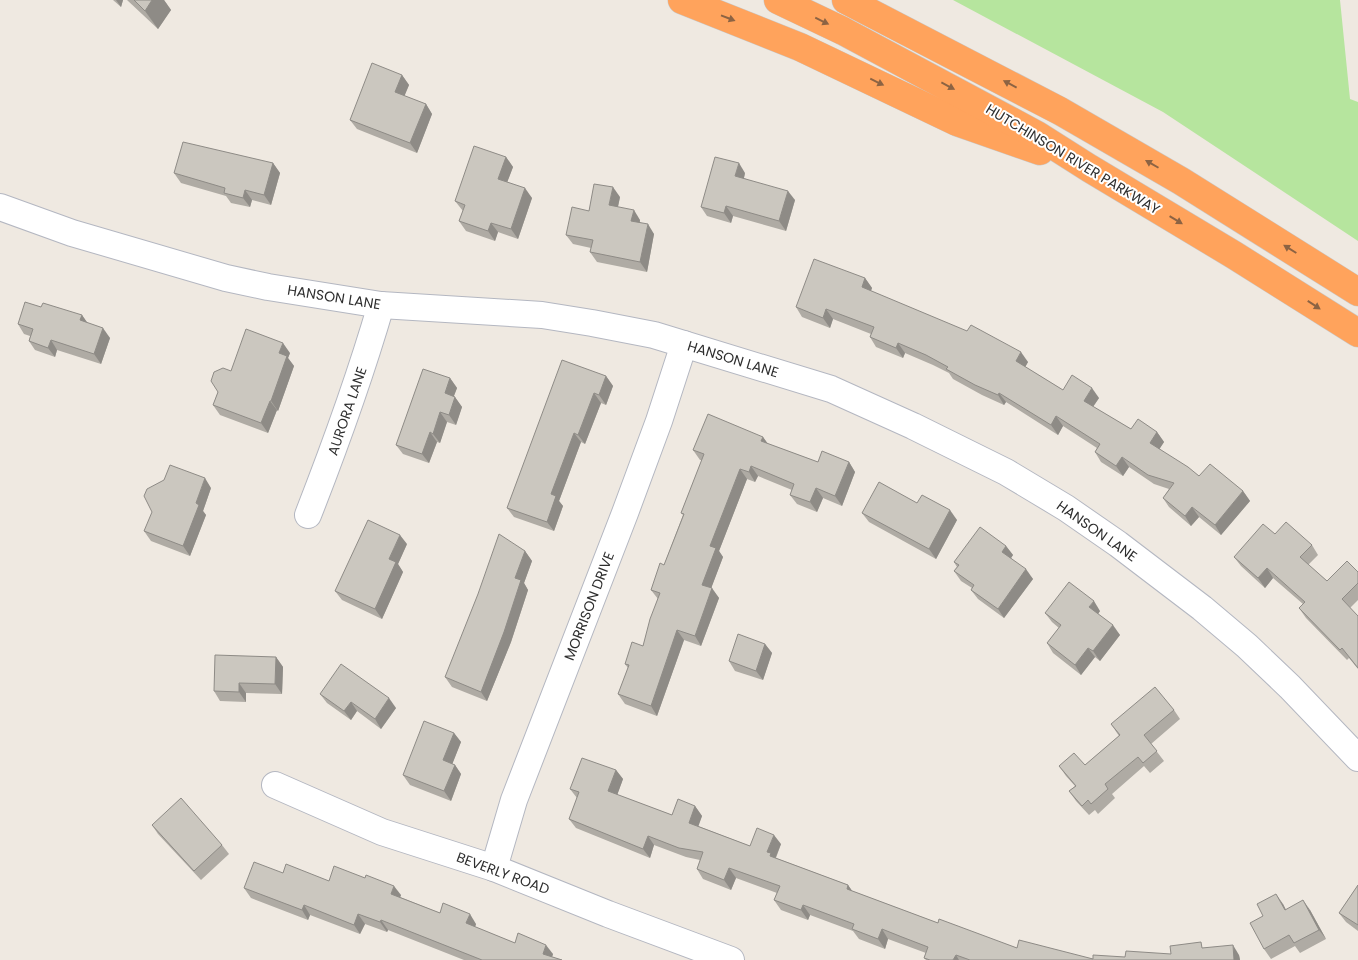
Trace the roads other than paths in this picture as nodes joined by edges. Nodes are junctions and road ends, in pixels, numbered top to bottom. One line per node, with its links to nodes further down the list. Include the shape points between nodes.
1 (682, 0): 6 (highway, one-way to 6, via 800,47 957,122)
2 (778, 0): 6 (highway, HUTCHINSON RIVER PARKWAY, one-way to 6, via 963,94 1038,135)
3 (846, 0): 5 (highway)
4 (871, 0): 5 (highway)
5 (936, 45): 8 (highway, one-way to 5, via 1060,110)
6 (1089, 168): 10 (highway, HUTCHINSON RIVER PARKWAY, one-way to 10)
7 (0, 207): 9 (street, HANSON LANE, via 72,233 226,278)
8 (1358, 292)
9 (381, 305): 11 (street, HANSON LANE, via 542,315 621,328); 12 (street, AURORA LANE, via 359,380)
10 (1358, 334)
11 (684, 344): 13 (street, HANSON LANE, via 831,389 1006,472 1118,544 1202,608 1290,687); 15 (street, MORRISON DRIVE, via 632,495 514,800)
12 (308, 515)
13 (1358, 758)
14 (275, 785): 15 (street, BEVERLY ROAD, via 382,832)
15 (494, 868): 16 (street, BEVERLY ROAD)
16 (731, 960)

